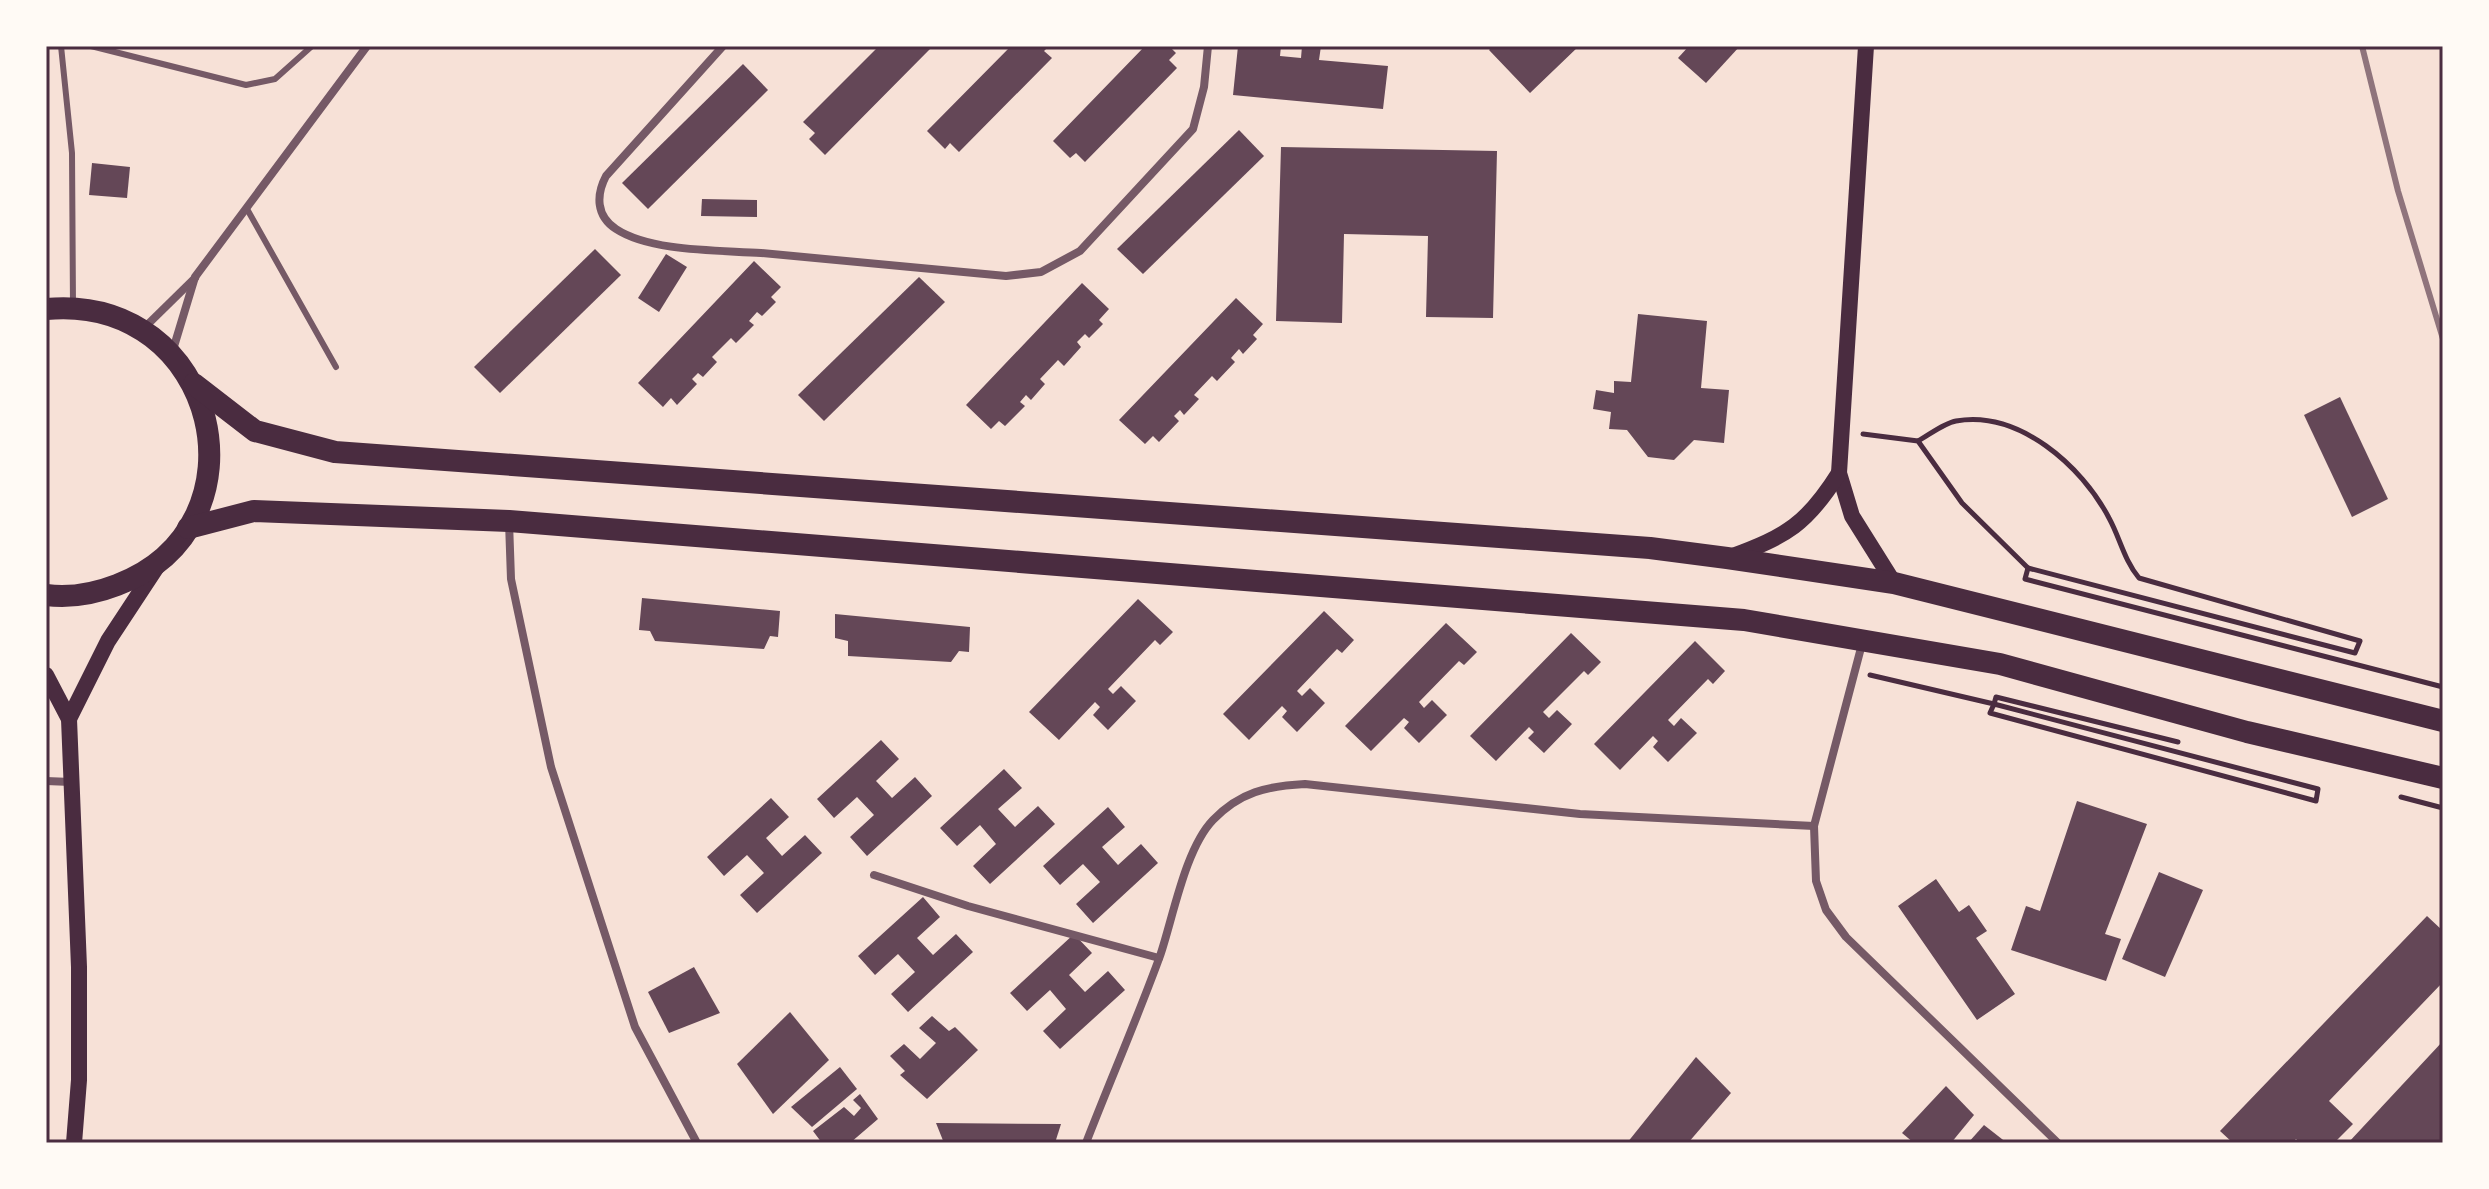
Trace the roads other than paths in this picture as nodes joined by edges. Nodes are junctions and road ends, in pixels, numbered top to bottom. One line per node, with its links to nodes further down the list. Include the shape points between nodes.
1 (61, 46): 10 (lane, via 72,153)
2 (91, 46): 3 (lane, via 246,85 275,79)
3 (312, 46)
4 (367, 46): 8 (street)
5 (723, 46): 6 (street, via 606,176 599,207 615,229 703,250 1006,276 1041,272 1080,251 1193,129)
6 (1208, 46)
7 (1866, 46): 16 (main road)
8 (247, 209): 9 (street); 14 (lane)
9 (195, 277): 12 (street); 13 (street)
10 (73, 307): 11 (highway); 12 (highway, via 109,313)
11 (46, 309)
12 (143, 329): 13 (highway)
13 (172, 353): 15 (highway)
14 (336, 367)
15 (194, 384): 18 (highway, via 207,419 210,457 203,494); 20 (highway, via 255,431 335,452 1650,548)
16 (1839, 473): 20 (main road, via 1818,506 1796,526); 21 (main road, via 1856,525)
17 (509, 521): 18 (highway, via 254,511); 23 (highway, via 1668,612); 34 (street, via 511,579 551,767 635,1027)
18 (188, 528): 19 (highway)
19 (164, 557): 22 (highway, via 133,579 98,593); 25 (main road, via 108,641)
20 (1727, 558): 21 (highway)
21 (1894, 583): 26 (highway)
22 (46, 595)
23 (1863, 640): 27 (highway, via 2053,677 2247,732); 30 (street)
24 (46, 675): 25 (main road)
25 (69, 719): 29 (main road)
26 (2443, 721)
27 (2443, 778)
28 (46, 781): 29 (street)
29 (71, 782): 33 (main road, via 79,967)
30 (1814, 826): 32 (street, via 1580,814 1305,784 1268,786 1240,797 1210,823 1193,856); 36 (street, via 1816,881 1826,910 1846,937)
31 (874, 875): 32 (street)
32 (1159, 958): 35 (street)
33 (74, 1143)
34 (697, 1143)
35 (1086, 1143)
36 (2058, 1143)

